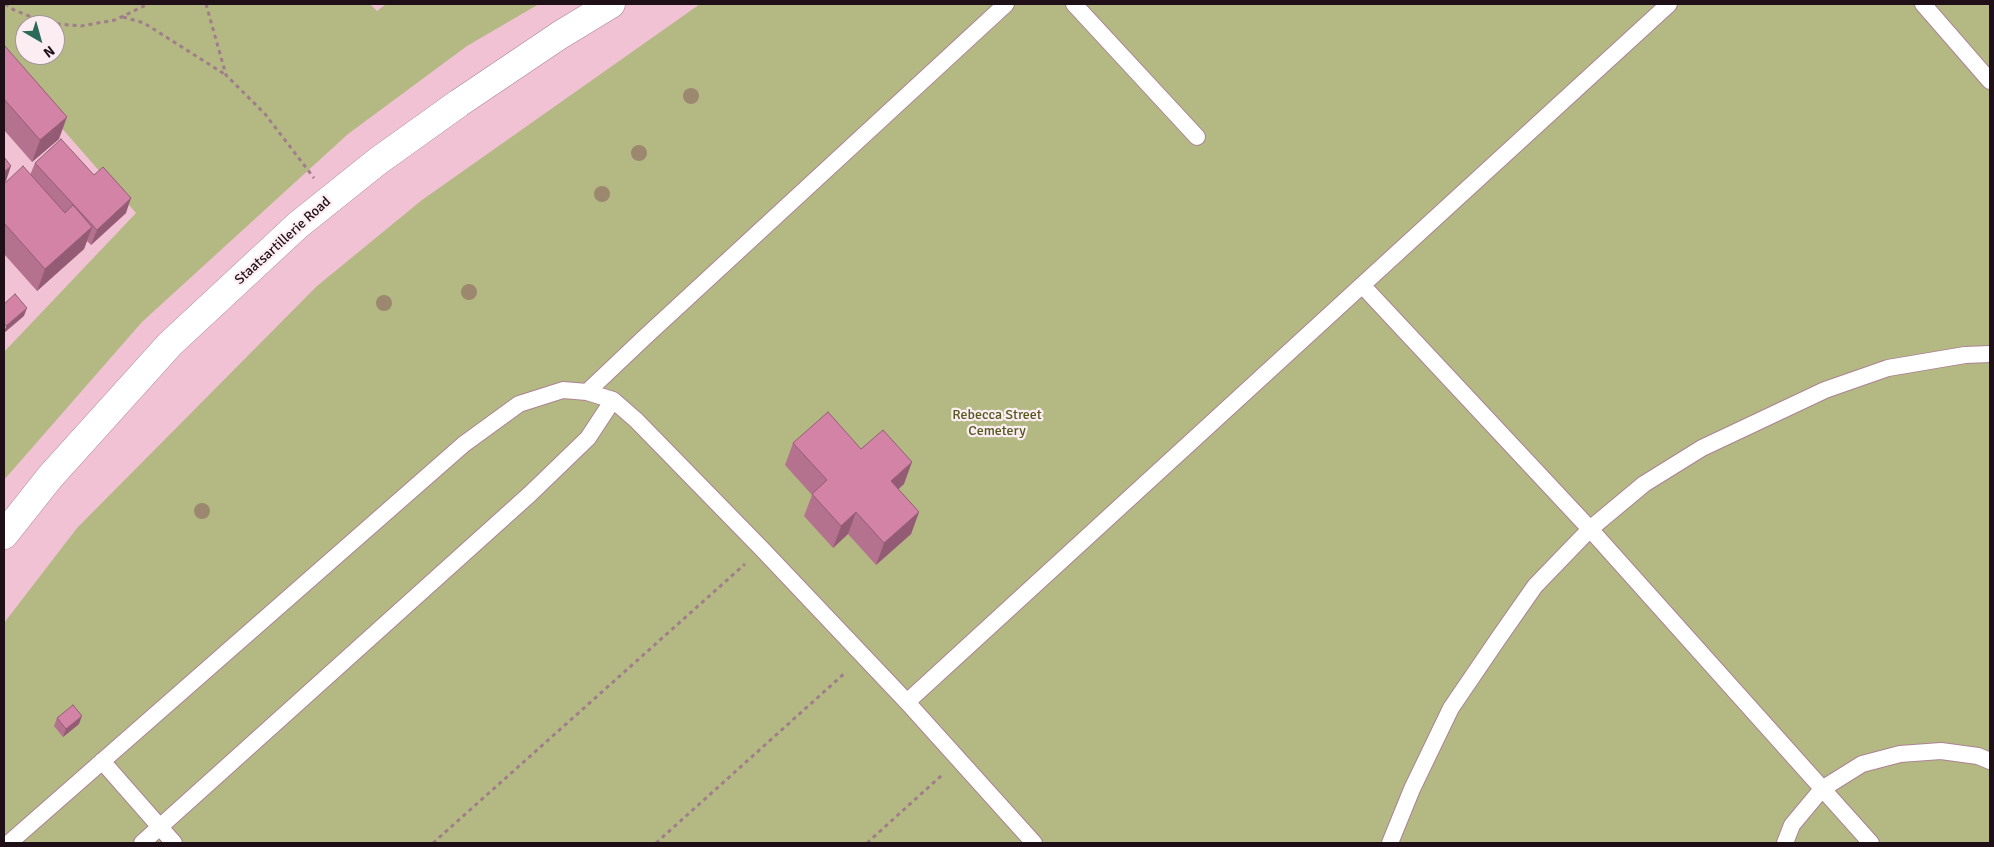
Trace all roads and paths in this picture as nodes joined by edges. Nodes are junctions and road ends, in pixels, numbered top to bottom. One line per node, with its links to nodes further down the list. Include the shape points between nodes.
1 (4, 4): 9 (path, via 47,23 81,26)
2 (148, 4): 9 (path)
3 (206, 4): 10 (path)
4 (611, 4): 19 (street, Staatsartillerie Road, via 459,102 298,225 170,344 50,477)
5 (1006, 4): 16 (lane)
6 (1074, 4): 12 (lane)
7 (1669, 4): 14 (lane)
8 (1923, 4): 11 (lane)
9 (122, 17): 10 (path, via 144,23)
10 (226, 75): 13 (path, via 265,114)
11 (1990, 81)
12 (1197, 137)
13 (316, 181)
14 (1362, 285): 18 (lane); 22 (lane)
15 (1990, 354): 18 (lane, via 1888,368 1825,390 1702,448 1644,484)
16 (587, 392): 17 (lane); 24 (lane, via 563,390 519,404 464,444)
17 (613, 400): 20 (lane); 27 (lane, via 588,438 530,494)
18 (1590, 529): 26 (lane); 35 (lane, via 1535,586 1451,708)
19 (4, 535)
20 (762, 549): 21 (lane); 31 (path)
21 (864, 656): 22 (lane); 32 (path)
22 (908, 702): 23 (lane)
23 (959, 760): 33 (path); 34 (lane)
24 (102, 761): 27 (lane); 28 (lane)
25 (1990, 761): 26 (lane, via 1941,751 1900,754 1862,764)
26 (1822, 789): 36 (lane, via 1792,825); 37 (lane)
27 (160, 827): 29 (lane); 30 (lane)
28 (9, 843)
29 (142, 843)
30 (174, 843)
31 (434, 843)
32 (656, 843)
33 (867, 843)
34 (1034, 843)
35 (1390, 843)
36 (1785, 843)
37 (1871, 843)

